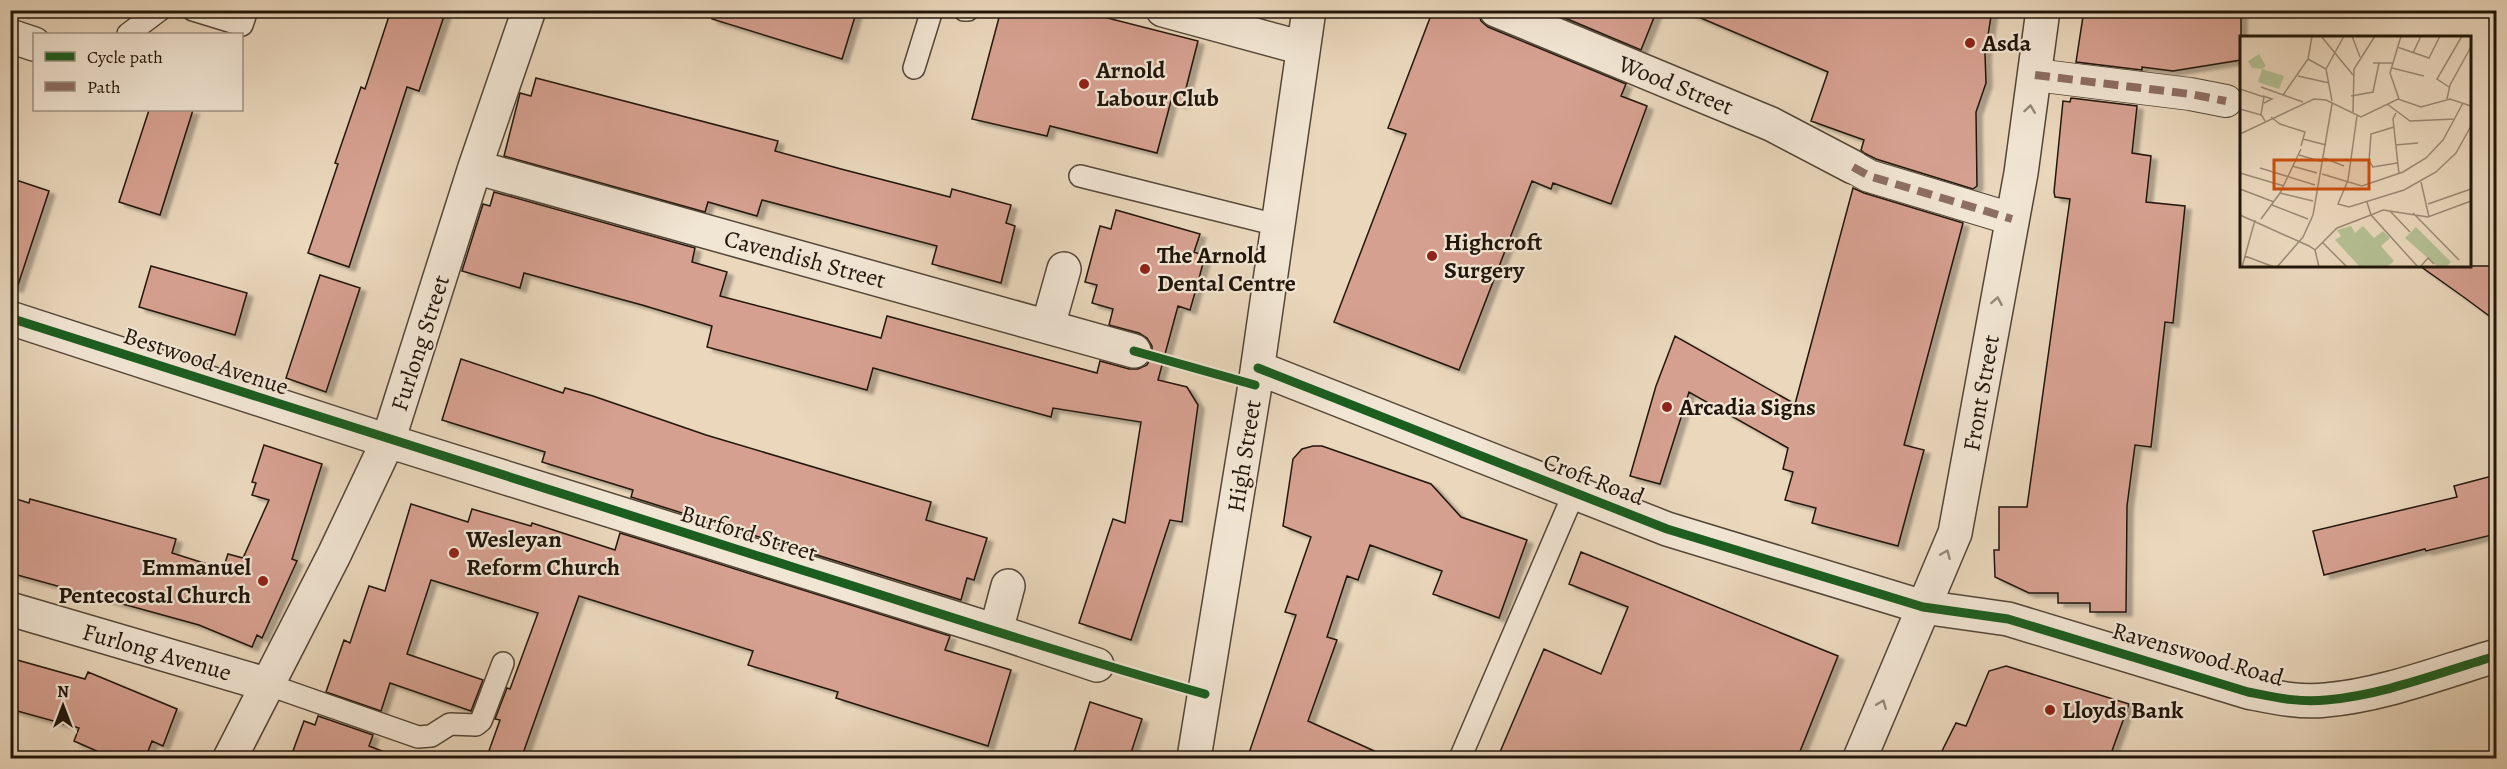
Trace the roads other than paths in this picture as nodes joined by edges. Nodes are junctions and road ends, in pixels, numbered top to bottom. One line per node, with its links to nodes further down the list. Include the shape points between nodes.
1 (160, 10): 10 (lane)
2 (193, 10): 3 (lane, via 242,25)
3 (247, 10)
4 (529, 10): 17 (street, Furlong Street)
5 (932, 10): 14 (lane)
6 (1163, 10): 13 (street)
7 (1309, 10): 13 (street, High Street)
8 (1496, 10): 18 (street, Wood Street, via 1771,124)
9 (2043, 10): 15 (street, Front Street)
10 (129, 33)
11 (10, 36): 12 (street)
12 (33, 44)
13 (1303, 48): 21 (street, High Street)
14 (914, 68)
15 (2035, 75): 16 (street); 20 (street, Front Street, one-way to 15)
16 (2226, 101)
17 (475, 167): 24 (street, Cavendish Street); 27 (street, Furlong Street)
18 (1853, 167): 20 (street, via 1869,176)
19 (1080, 176): 21 (lane)
20 (2012, 219): 30 (street, Front Street, one-way to 20, via 1955,533)
21 (1277, 225): 26 (street, High Street)
22 (1065, 268): 24 (street)
23 (10, 318): 27 (street, Bestwood Avenue)
24 (1048, 326): 25 (street, Cavendish Street)
25 (1134, 351)
26 (1258, 368): 28 (street, Croft Road); 39 (street, High Street)
27 (388, 441): 32 (street, Burford Street); 36 (street, Furlong Street)
28 (1574, 493): 30 (street, Croft Road, via 1667,529); 37 (lane)
29 (1008, 586): 32 (street)
30 (1923, 608): 33 (street, Ravenswood Road, via 2008,619 2285,700 2325,700 2377,691); 40 (street, Front Street, one-way to 30)
31 (10, 609): 36 (street, Furlong Avenue)
32 (996, 631): 35 (street, Burford Street)
33 (2496, 656)
34 (503, 663): 36 (lane, via 481,721 471,726 450,724 424,737)
35 (1097, 665)
36 (269, 685): 38 (street, Furlong Street)
37 (1461, 756)
38 (230, 759)
39 (1194, 759)
40 (1860, 759)

